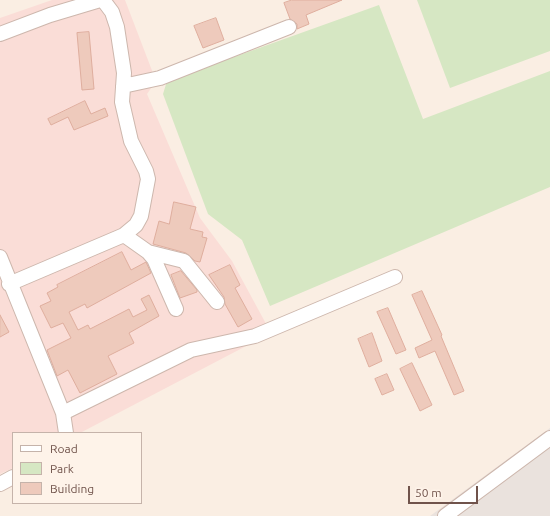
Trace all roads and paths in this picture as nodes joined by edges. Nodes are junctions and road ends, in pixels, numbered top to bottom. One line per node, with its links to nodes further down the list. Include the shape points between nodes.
1 (102, 0): 3 (street, via 50,15); 4 (street, via 112,12 118,27 124,73)
2 (289, 27): 4 (street, via 160,78)
3 (0, 34)
4 (123, 86): 5 (street, via 122,102 131,141 148,179 141,216 136,225)
5 (124, 235): 6 (street); 9 (street)
6 (148, 252): 10 (street, via 184,261); 11 (street, via 154,259)
7 (0, 257): 9 (street)
8 (395, 277): 12 (street, via 255,336 191,350)
9 (10, 284): 12 (street)
10 (217, 302)
11 (176, 309)
12 (63, 413): 13 (street)
13 (66, 432)
14 (550, 438): 17 (street)
15 (12, 478): 16 (street)
16 (0, 484)
17 (445, 516)

